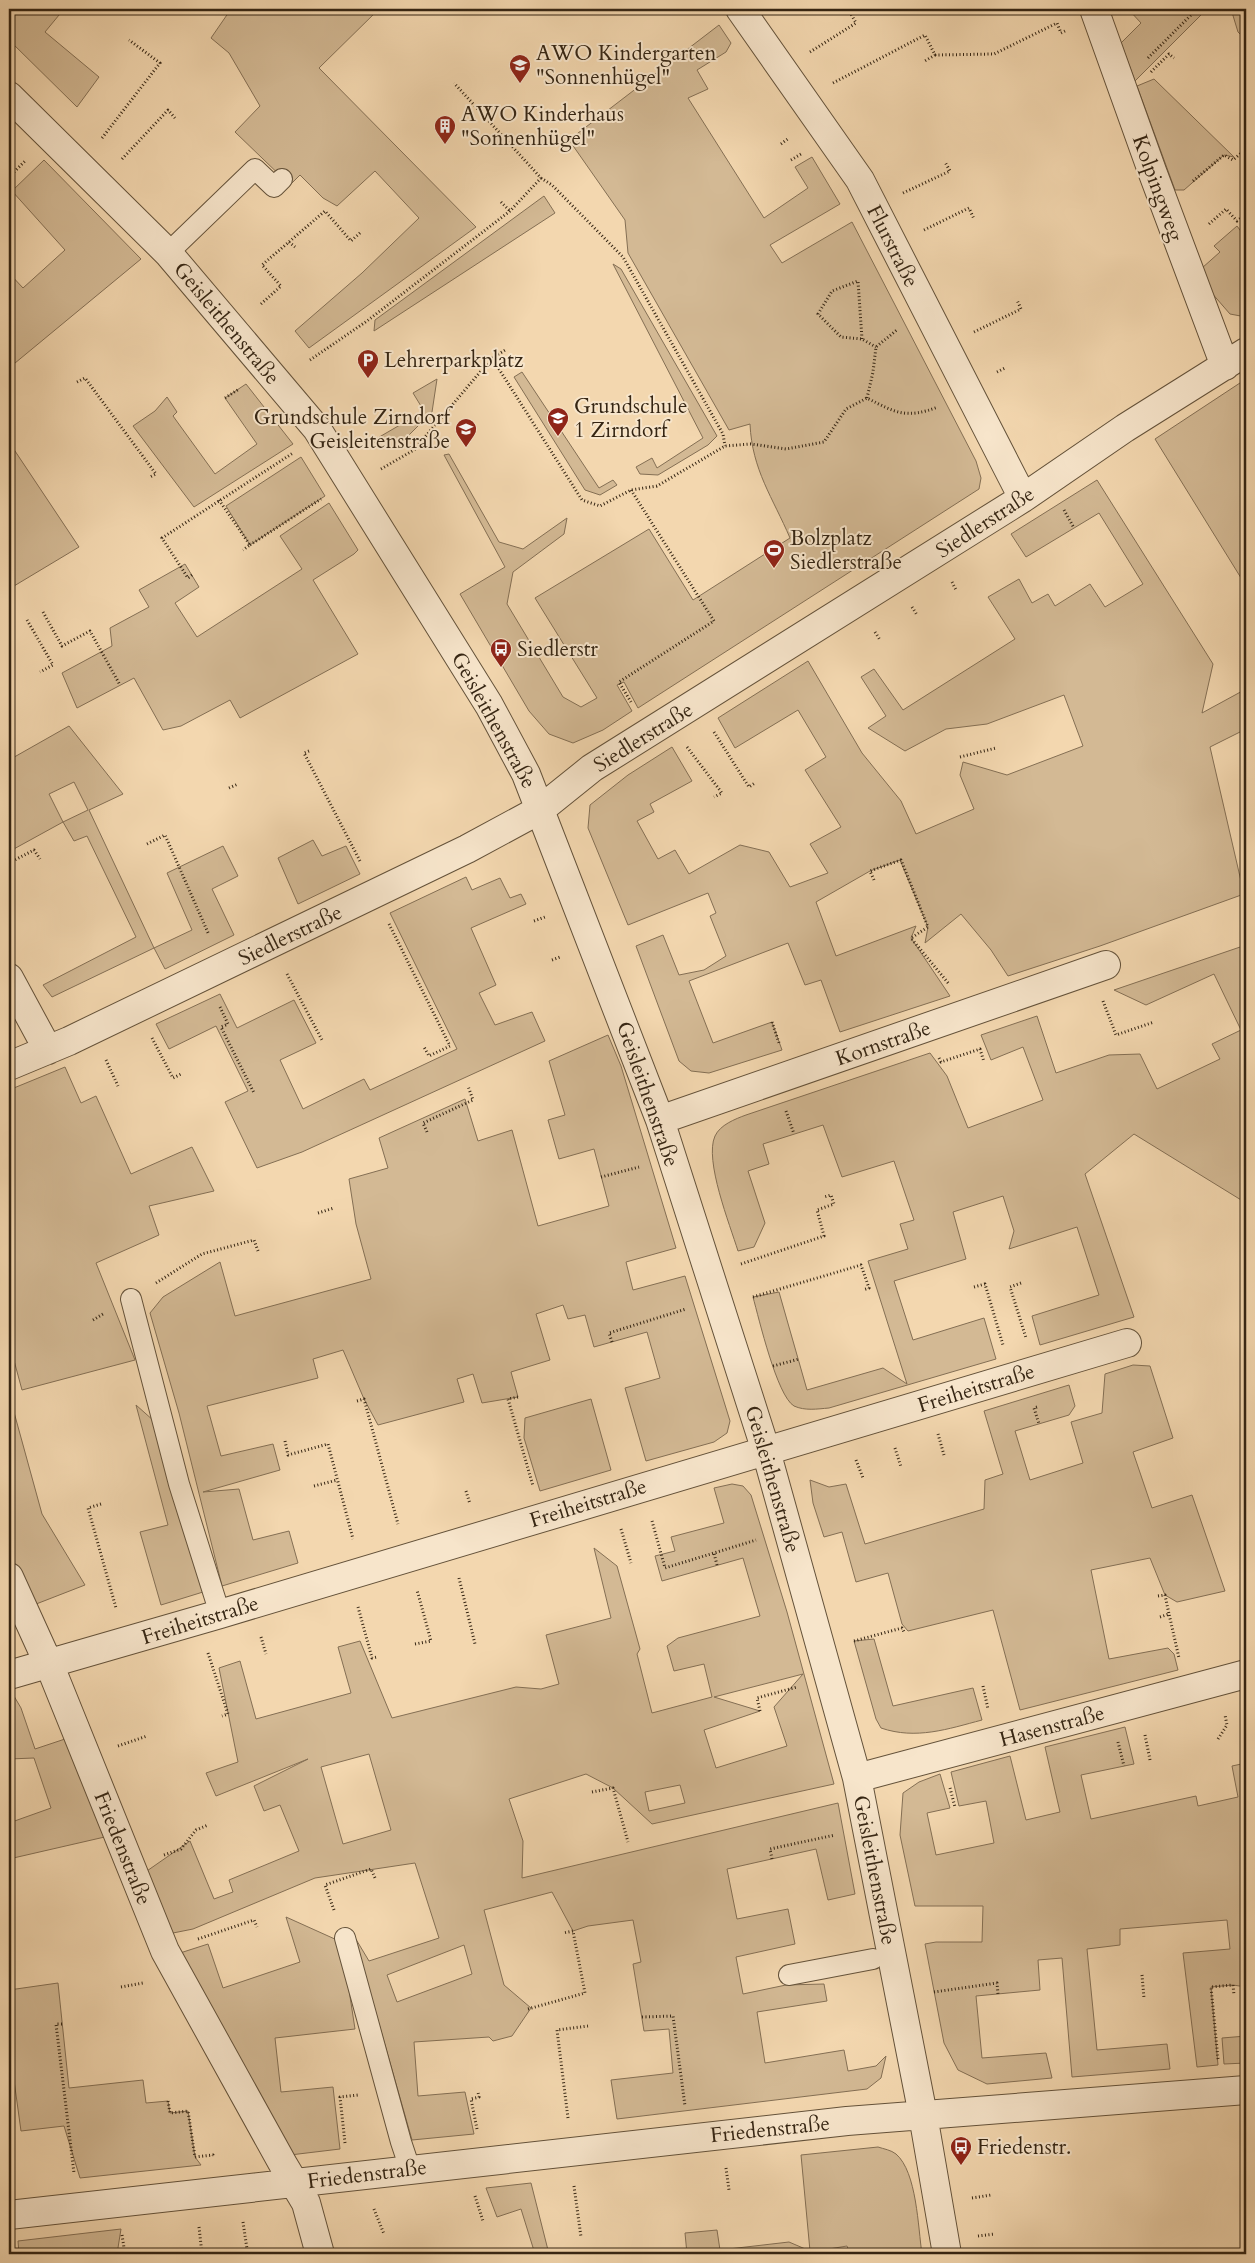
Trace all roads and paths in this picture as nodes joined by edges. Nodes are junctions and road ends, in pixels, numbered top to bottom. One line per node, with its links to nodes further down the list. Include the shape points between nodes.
1 (740, 9): 51 (street, Flurstraße, via 860,180)
2 (1197, 9): 8 (path)
3 (851, 14): 6 (path, via 856,23)
4 (1095, 14): 7 (path, via 1061,33 1057,23 994,54); 40 (street, Kolpingweg, via 1152,172)
5 (129, 40): 14 (path, via 160,64)
6 (805, 55)
7 (935, 55): 9 (path); 11 (path, via 924,35)
8 (1145, 61)
9 (923, 62)
10 (454, 83): 18 (path)
11 (828, 85)
12 (9, 96): 31 (street, Geisleithenstraße)
13 (175, 118): 16 (path, via 168,110)
14 (102, 138)
15 (1246, 149): 20 (path, via 1234,160 1224,155)
16 (122, 159)
17 (945, 162): 21 (path, via 950,171)
18 (542, 178): 23 (path); 45 (path, via 623,257 723,434)
19 (282, 179): 31 (lane, via 274,188 255,169)
20 (1191, 184)
21 (901, 194)
22 (501, 202): 23 (path)
23 (510, 211): 41 (path, via 367,322)
24 (1246, 214): 26 (path, via 1237,221 1226,209)
25 (974, 219): 28 (path, via 969,208)
26 (1204, 228)
27 (361, 232): 29 (path, via 351,241 324,211)
28 (919, 233)
29 (290, 242): 30 (path); 33 (path, via 262,265 281,286)
30 (294, 247)
31 (168, 253): 70 (street, Geisleithenstraße, via 317,429 489,705)
32 (1017, 300): 35 (path, via 1021,309)
33 (261, 304)
34 (904, 324): 37 (path)
35 (969, 334)
36 (862, 339): 36 (path, via 840,337 818,314 832,292 858,281); 37 (path)
37 (876, 347): 43 (path)
38 (507, 349): 39 (path)
39 (492, 358): 47 (path, via 414,450); 49 (path, via 582,500 600,506)
40 (1236, 359): 51 (street, Siedlerstraße, via 1125,428)
41 (310, 360)
42 (77, 382): 48 (path, via 85,378 156,474)
43 (867, 398): 44 (path, via 895,412 919,414); 45 (path, via 846,410 824,442 786,449 751,444)
44 (945, 404)
45 (725, 446): 49 (path, via 658,486)
46 (301, 447): 52 (path)
47 (378, 472)
48 (150, 477)
49 (631, 490): 60 (path, via 714,621 619,682)
50 (325, 496): 53 (path)
51 (1023, 498): 70 (street, Siedlerstraße, via 592,768)
52 (219, 500): 53 (path); 55 (path, via 162,538 188,578)
53 (250, 545): 54 (path)
54 (243, 550)
55 (192, 575)
56 (43, 612): 59 (path, via 62,646 90,631)
57 (27, 620): 58 (path, via 53,665)
58 (40, 672)
59 (120, 685)
60 (635, 710)
61 (709, 724): 66 (path, via 749,787)
62 (682, 741): 69 (path, via 722,793)
63 (996, 748): 65 (path)
64 (309, 750): 74 (path, via 304,753)
65 (960, 757)
66 (755, 783)
67 (238, 784): 68 (path)
68 (229, 788)
69 (714, 798)
70 (541, 809): 89 (street, Siedlerstraße, via 467,849); 100 (street, Geisleithenstraße)
71 (147, 844): 77 (path, via 165,835)
72 (40, 859): 73 (path, via 34,850)
73 (9, 863)
74 (366, 871)
75 (874, 880): 81 (path, via 870,871 901,860 928,927 911,938)
76 (385, 916): 88 (path, via 450,1046 429,1056)
77 (212, 940)
78 (1106, 966): 100 (street, Kornstraße)
79 (286, 972): 87 (path)
80 (9, 978): 89 (street)
81 (951, 986)
82 (1100, 994): 85 (path, via 1116,1035)
83 (218, 1003): 98 (path, via 228,1024 221,1027)
84 (772, 1022): 90 (path)
85 (1154, 1022)
86 (151, 1036): 95 (path, via 173,1078)
87 (322, 1040)
88 (424, 1047)
89 (48, 1050): 94 (street, Siedlerstraße)
90 (782, 1050)
91 (936, 1050): 93 (path, via 941,1062 980,1049)
92 (104, 1057): 96 (path)
93 (984, 1062)
94 (9, 1066)
95 (181, 1074)
96 (118, 1086)
97 (468, 1086): 101 (path, via 473,1100 423,1123)
98 (254, 1093)
99 (784, 1102): 102 (path)
100 (660, 1120): 125 (street, Geisleithenstraße)
101 (426, 1132)
102 (794, 1134)
103 (642, 1166): 104 (path)
104 (601, 1177)
105 (824, 1197): 109 (path, via 831,1195 834,1204 817,1210 824,1236)
106 (334, 1208): 107 (path)
107 (318, 1213)
108 (258, 1252): 113 (path, via 254,1240 202,1254)
109 (738, 1264)
110 (1021, 1283): 116 (path, via 1010,1287)
111 (974, 1287): 119 (path, via 985,1284)
112 (863, 1290): 114 (path, via 869,1288 861,1265)
113 (131, 1299): 144 (lane, via 179,1484)
114 (749, 1299)
115 (694, 1306): 117 (path, via 609,1333)
116 (1026, 1339)
117 (612, 1342)
118 (1127, 1343): 125 (street, Freiheitstraße)
119 (1003, 1346)
120 (799, 1359): 121 (path)
121 (770, 1367)
122 (518, 1397): 128 (path, via 508,1400)
123 (358, 1401): 132 (path, via 364,1399)
124 (285, 1441): 126 (path, via 288,1455 328,1444)
125 (766, 1451): 144 (street, Freiheitstraße); 168 (street, Geisleithenstraße)
126 (338, 1480): 127 (path); 134 (path)
127 (314, 1486)
128 (534, 1490)
129 (101, 1504): 143 (path, via 88,1508)
130 (652, 1520): 135 (path, via 665,1568)
131 (620, 1525): 136 (path)
132 (400, 1529)
133 (764, 1538): 135 (path)
134 (354, 1541)
135 (714, 1553): 137 (path)
136 (631, 1562)
137 (717, 1566)
138 (9, 1577): 154 (street)
139 (459, 1577): 150 (path)
140 (415, 1583): 149 (path, via 431,1640)
141 (1158, 1596): 145 (path, via 1165,1595)
142 (356, 1600): 153 (path, via 372,1658)
143 (117, 1612)
144 (220, 1614): 154 (street, Freiheitstraße)
145 (1169, 1614): 146 (path); 152 (path)
146 (1160, 1617)
147 (904, 1632): 148 (path, via 902,1628)
148 (851, 1642)
149 (415, 1644)
150 (475, 1644)
151 (206, 1648): 162 (path, via 228,1714)
152 (1178, 1653)
153 (377, 1657)
154 (49, 1664): 156 (street, Freiheitstraße); 174 (street, Friedenstraße)
155 (1246, 1674): 168 (street, Hasenstraße)
156 (9, 1675)
157 (803, 1685): 161 (path, via 757,1698)
158 (983, 1686): 159 (path)
159 (985, 1697)
160 (1223, 1708): 165 (path, via 1227,1725)
161 (760, 1711)
162 (222, 1716)
163 (1144, 1732): 166 (path)
164 (1116, 1735): 167 (path)
165 (1218, 1739)
166 (1150, 1760)
167 (1124, 1766)
168 (857, 1778): 197 (street, Geisleithenstraße)
169 (592, 1792): 172 (path, via 613,1788)
170 (208, 1825): 174 (path, via 196,1830 181,1849)
171 (844, 1833): 173 (path, via 770,1849)
172 (628, 1842)
173 (772, 1859)
174 (130, 1866): 179 (street, Friedenstraße)
175 (375, 1878): 178 (path, via 371,1869 325,1885)
176 (257, 1927): 179 (path, via 254,1920)
177 (563, 1933): 187 (path, via 573,1931 585,1993)
178 (345, 1938): 203 (lane)
179 (165, 1951): 205 (street, Friedenstraße)
180 (874, 1959): 181 (lane)
181 (789, 1975)
182 (1142, 1975): 186 (path)
183 (930, 1992): 184 (path, via 997,1983)
184 (998, 1994)
185 (1234, 1995): 191 (path, via 1233,1985 1211,1987)
186 (1144, 1998)
187 (528, 2009)
188 (642, 2017): 196 (path, via 673,2016)
189 (62, 2024): 204 (path, via 56,2024)
190 (588, 2026): 198 (path, via 557,2030)
191 (1218, 2064)
192 (1246, 2090): 197 (street, Friedenstraße)
193 (478, 2092): 199 (path, via 479,2097 471,2099)
194 (365, 2094): 200 (path, via 340,2097)
195 (168, 2101): 201 (path, via 170,2113 188,2111 195,2157 213,2155)
196 (685, 2111)
197 (923, 2115): 203 (street, Friedenstraße); 223 (street, Geisleithenstraße)
198 (569, 2124)
199 (478, 2133)
200 (345, 2148)
201 (214, 2162)
202 (725, 2162): 207 (path)
203 (410, 2169): 205 (street, Friedenstraße)
204 (74, 2180)
205 (294, 2183): 212 (street, Friedenstraße); 222 (street, Friedenstraße, via 309,2208)
206 (574, 2183): 219 (path)
207 (729, 2190)
208 (474, 2194): 215 (path)
209 (991, 2195): 210 (path)
210 (969, 2198)
211 (372, 2203): 216 (path)
212 (9, 2215)
213 (243, 2215): 220 (path)
214 (198, 2220): 221 (path)
215 (483, 2221)
216 (384, 2234)
217 (995, 2234): 218 (path)
218 (973, 2236)
219 (581, 2237)
220 (246, 2249)
221 (202, 2254)
222 (320, 2254)
223 (947, 2254)

